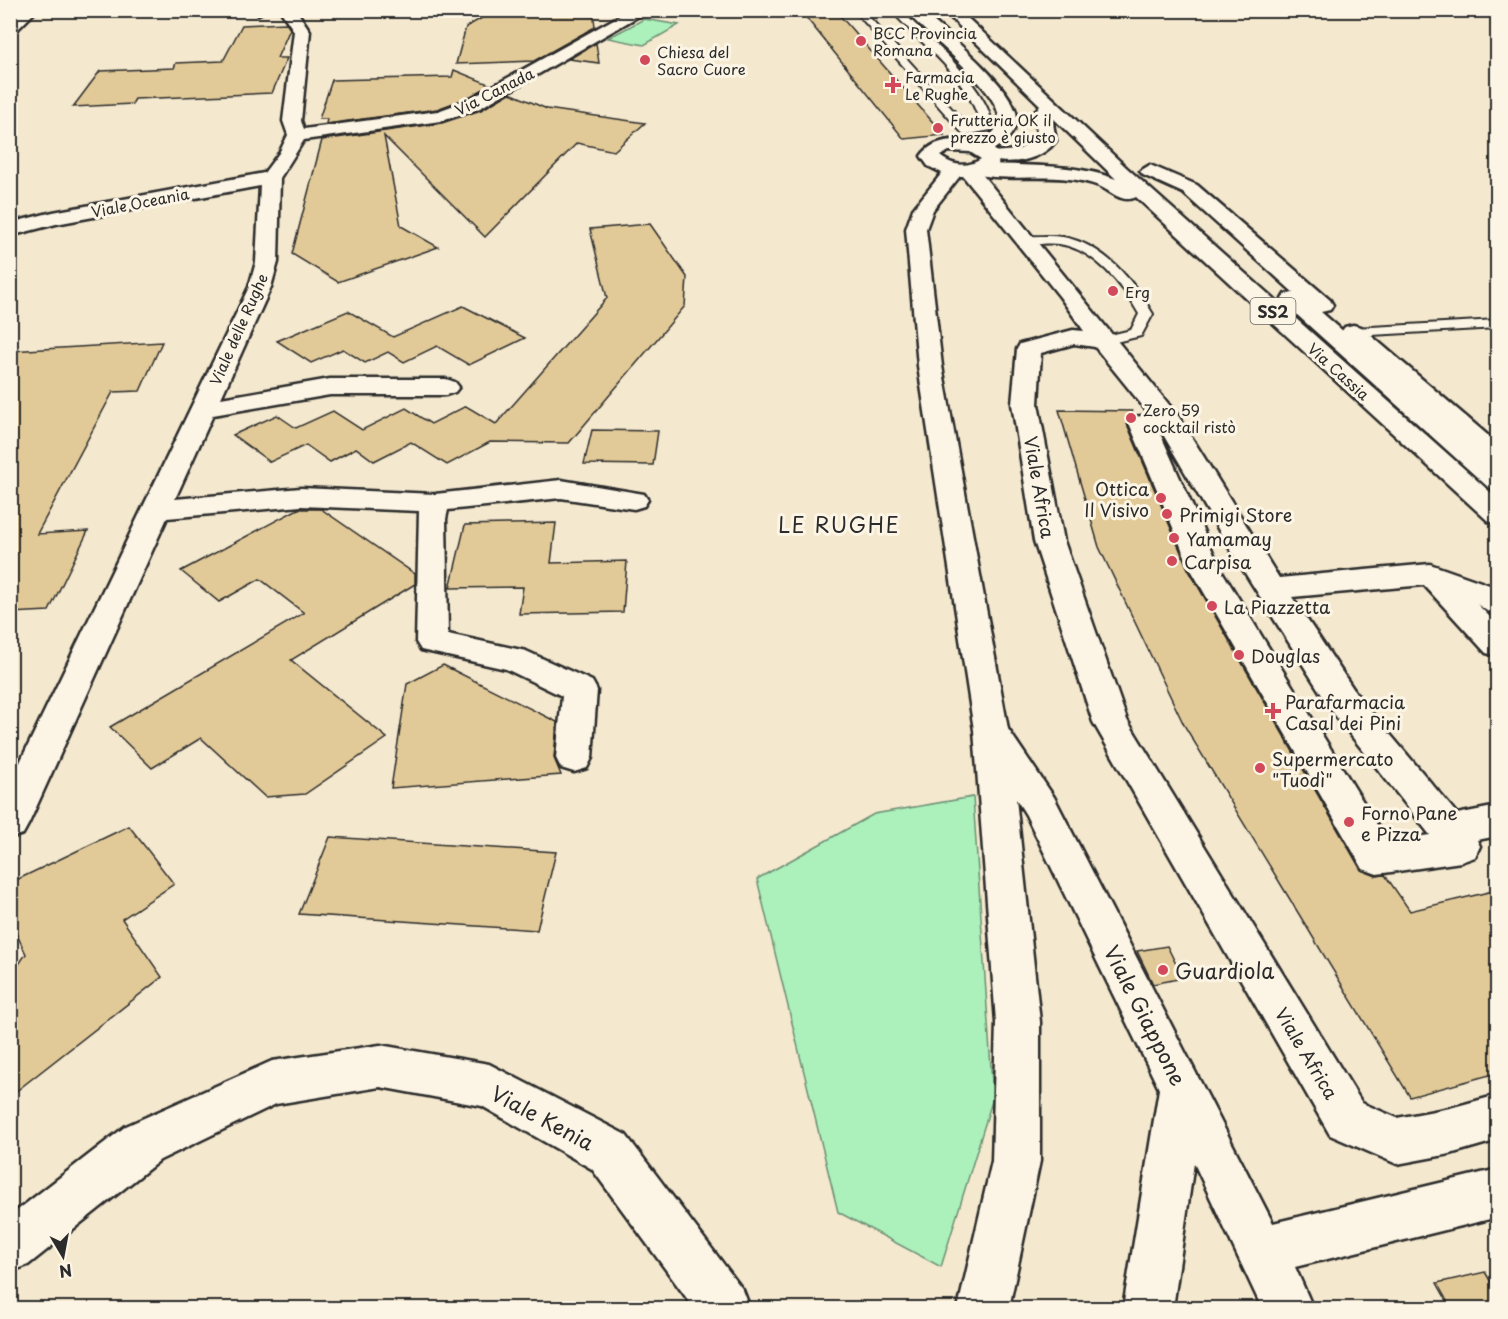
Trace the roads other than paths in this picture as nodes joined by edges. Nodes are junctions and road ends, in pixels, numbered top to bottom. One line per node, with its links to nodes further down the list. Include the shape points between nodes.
1 (287, 10): 16 (main road, via 302,31 292,121)
2 (642, 10): 16 (main road, Via Canada, via 474,104 441,116)
3 (858, 10): 13 (lane)
4 (895, 10): 12 (lane)
5 (912, 10): 11 (main road)
6 (950, 10): 15 (main road, Via Cassia)
7 (973, 10): 9 (main road)
8 (28, 12): 10 (main road)
9 (990, 26)
10 (10, 29)
11 (950, 43): 12 (lane); 17 (main road, via 1001,100 1007,112 999,141)
12 (920, 46): 13 (lane); 17 (lane, via 968,84 984,111 987,128)
13 (891, 47): 17 (lane)
14 (1048, 78): 18 (main road, Via Cassia / SS2)
15 (1048, 105): 17 (main road, via 1043,113 1047,141 1030,154 1011,158); 20 (main road, Via Cassia / SS2)
16 (297, 135): 19 (main road)
17 (971, 152): 20 (main road, via 998,172 1049,169 1098,177); 22 (main road); 41 (main road, via 923,209 916,229 930,366)
18 (1150, 171): 25 (main road, via 1190,189); 32 (main road, Via Cassia / SS2)
19 (270, 178): 21 (main road, Viale Oceania, via 53,218); 29 (main road, Viale delle Rughe, via 267,262 260,287)
20 (1176, 222): 36 (main road, Via Cassia / SS2)
21 (10, 230)
22 (1024, 240): 23 (main road); 26 (lane, via 1063,241 1095,256 1135,293 1146,314 1136,333)
23 (1059, 308): 26 (main road); 27 (main road)
24 (1497, 324): 25 (lane)
25 (1353, 332): 31 (main road)
26 (1103, 341): 27 (main road, via 1073,337); 30 (main road)
27 (1029, 349): 47 (main road, Viale Africa, via 1025,404 1049,542 1110,722 1346,1119 1397,1141)
28 (446, 387): 29 (main road, Viale delle Rughe, via 330,387)
29 (203, 409): 35 (main road, Viale delle Rughe)
30 (1170, 423): 38 (main road); 45 (main road, via 1142,423 1205,568 1377,858 1461,846)
31 (1497, 458)
32 (1497, 481)
33 (634, 500): 34 (main road, via 561,489)
34 (435, 503): 35 (main road, via 301,497); 42 (main road, via 431,519 432,642 514,659 580,690)
35 (156, 510): 44 (main road, Viale delle Rughe)
36 (1497, 515)
37 (1430, 574): 38 (main road); 39 (main road, via 1492,598); 40 (main road)
38 (1270, 588): 45 (main road, via 1347,705)
39 (1497, 604)
40 (1497, 645)
41 (990, 730): 46 (main road, Viale Giappone, via 1041,807); 52 (main road, via 1017,1022 1017,1149)
42 (574, 758)
43 (1497, 821): 45 (main road)
44 (10, 823)
45 (1449, 831)
46 (1182, 1088): 50 (main road, Viale Giappone); 53 (main road)
47 (1497, 1117)
48 (1497, 1193): 50 (main road)
49 (10, 1247): 51 (main road, Viale Kenia, via 143,1143 272,1083 380,1066 489,1086 609,1152)
50 (1260, 1251): 54 (main road, Viale Giappone)
51 (725, 1308)
52 (984, 1308)
53 (1148, 1308)
54 (1288, 1308)

